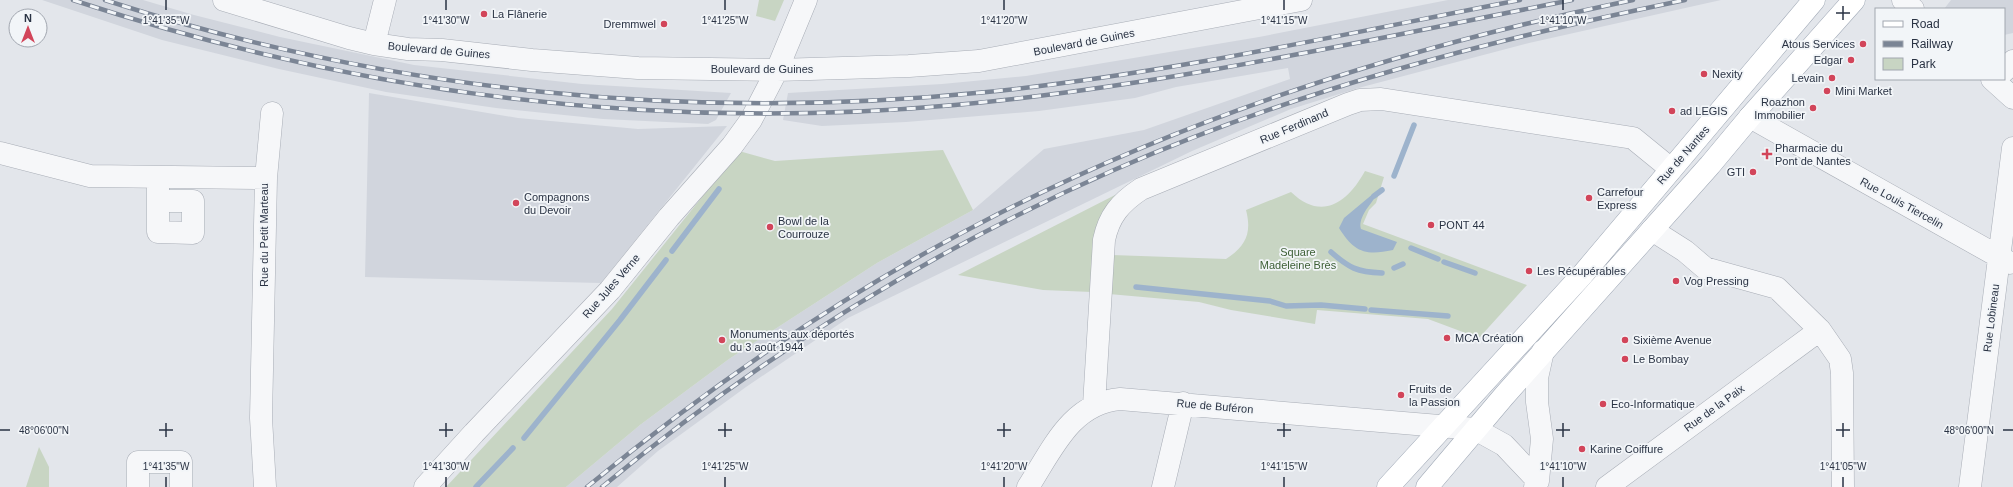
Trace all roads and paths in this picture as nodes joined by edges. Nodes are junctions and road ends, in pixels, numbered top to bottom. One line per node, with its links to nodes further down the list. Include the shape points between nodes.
1 (224, 0): 9 (street, Boulevard de Guines)
2 (386, 0): 9 (street)
3 (806, 0): 11 (street, Rue Jules Verne)
4 (1301, 0): 11 (street, Boulevard de Guines, via 979,61)
5 (1814, 0): 19 (main road, Rue de Nantes)
6 (1854, 0): 16 (main road)
7 (1903, 0): 8 (street)
8 (1912, 8)
9 (374, 44): 11 (street, Boulevard de Guines, via 638,68)
10 (2013, 61): 12 (street)
11 (777, 70): 35 (street, Rue Jules Verne, via 751,120 732,146 669,217 610,290)
12 (2005, 70)
13 (1999, 80): 14 (street)
14 (2013, 98)
15 (272, 113): 21 (street)
16 (1750, 118): 23 (main road); 24 (street, Rue Louis Tiercelin)
17 (2013, 148): 24 (street, Rue Lobineau)
18 (0, 153): 20 (street, Rue du Petit Marteau, via 90,176)
19 (1671, 169): 28 (street, Rue Ferdinand, via 1633,138 1381,99 1360,100 1348,104 1141,189 1119,206 1104,240); 29 (main road, Rue de Nantes, via 1583,274)
20 (158, 177): 21 (street, Rue du Petit Marteau); 22 (street)
21 (266, 178): 34 (street, Rue du Petit Marteau, via 261,418)
22 (158, 201)
23 (1652, 230): 25 (street, via 1685,251 1705,268 1777,288); 26 (main road)
24 (2006, 261): 42 (street, Rue Lobineau)
25 (1820, 330): 40 (street, Rue de la Paix); 41 (street, via 1840,359)
26 (1543, 351): 30 (main road); 31 (street, via 1537,378 1542,439)
27 (1183, 403): 28 (street, Rue de Buféron, via 1120,399); 29 (street, Rue de Buféron); 37 (street)
28 (1094, 405): 36 (street, Rue de Buféron, via 1081,412 1068,426)
29 (1443, 426): 30 (street); 38 (main road, Rue de Nantes)
30 (1475, 429): 31 (street, via 1504,445); 39 (main road)
31 (1537, 484)
32 (138, 487): 33 (street, via 138,462 181,462)
33 (181, 487)
34 (265, 487)
35 (425, 487)
36 (1028, 487)
37 (1163, 487)
38 (1388, 487)
39 (1427, 487)
40 (1607, 487)
41 (1843, 487)
42 (1970, 487)

